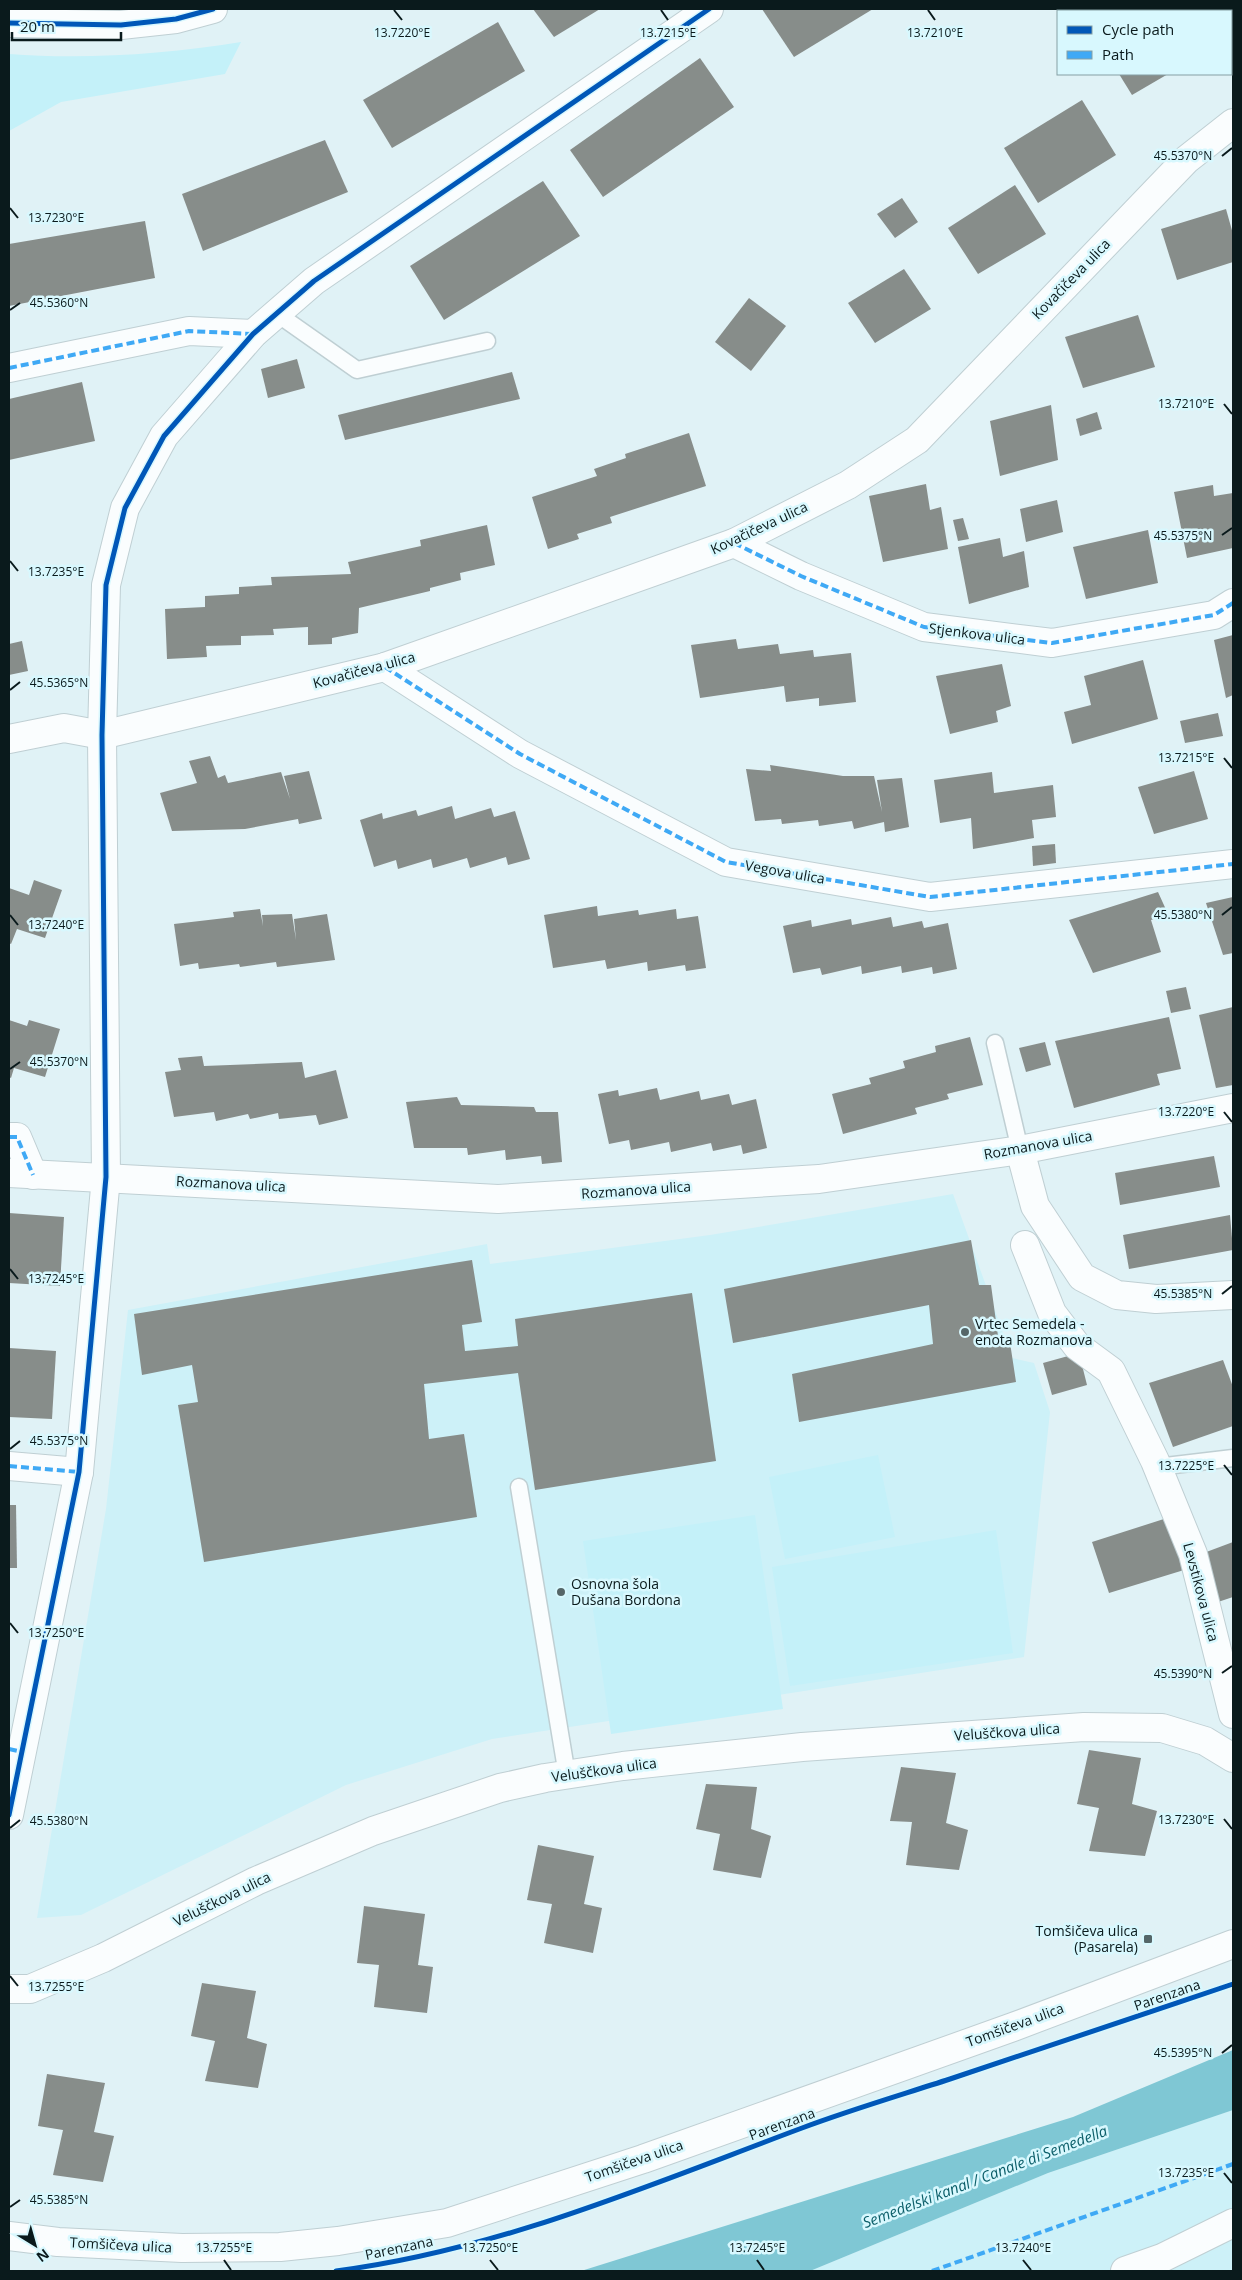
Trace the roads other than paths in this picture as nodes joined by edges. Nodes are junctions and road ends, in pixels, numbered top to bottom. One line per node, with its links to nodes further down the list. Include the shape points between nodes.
1 (213, 9): 3 (street, via 176,19 121,25)
2 (709, 9): 5 (street, via 314,281)
3 (9, 23)
4 (1233, 123): 9 (street, Kovačičeva ulica, via 1186,160 917,440 848,485)
5 (276, 313): 6 (street); 7 (lane, via 357,370)
6 (253, 334): 8 (street, via 189,331); 12 (street, via 164,436 126,508 106,585)
7 (487, 341)
8 (9, 368)
9 (734, 543): 10 (street, Stjenkova ulica, via 801,576 924,627 1052,643 1214,615); 11 (street, Kovačičeva ulica)
10 (1233, 603)
11 (385, 667): 12 (street, Kovačičeva ulica); 14 (street, Vegova ulica, via 520,754 726,862 930,897)
12 (102, 735): 13 (street, via 64,728); 20 (street)
13 (9, 739)
14 (1233, 864)
15 (995, 1043): 18 (lane)
16 (1233, 1108): 18 (street, Rozmanova ulica)
17 (9, 1137): 19 (street, Rozmanova ulica, via 17,1137)
18 (1020, 1150): 20 (street, Rozmanova ulica, via 819,1179 498,1199); 22 (street, via 1036,1206 1082,1277 1117,1296 1156,1299)
19 (21, 1174): 20 (street, Rozmanova ulica)
20 (106, 1178): 26 (street)
21 (1025, 1245): 25 (street, Levstikova ulica, via 1052,1313 1077,1346 1111,1371)
22 (1233, 1295)
23 (1233, 1458): 25 (lane)
24 (9, 1466): 26 (street)
25 (1157, 1466): 28 (street, Levstikova ulica, via 1193,1554)
26 (79, 1472): 29 (street)
27 (519, 1488): 31 (lane)
28 (1233, 1714)
29 (15, 1751): 32 (street)
30 (1233, 1758): 31 (street, Veluščkova ulica, via 1205,1740 1162,1728 1084,1727 802,1747)
31 (567, 1775): 34 (street, Veluščkova ulica, via 500,1788 373,1831 256,1881 102,1958 30,1989)
32 (9, 1814)
33 (1233, 1944): 36 (street, Tomšičeva ulica, via 643,2159 447,2223 280,2247 182,2248 58,2242)
34 (9, 1989)
35 (1233, 2223): 37 (street)
36 (9, 2236)
37 (1128, 2271)

